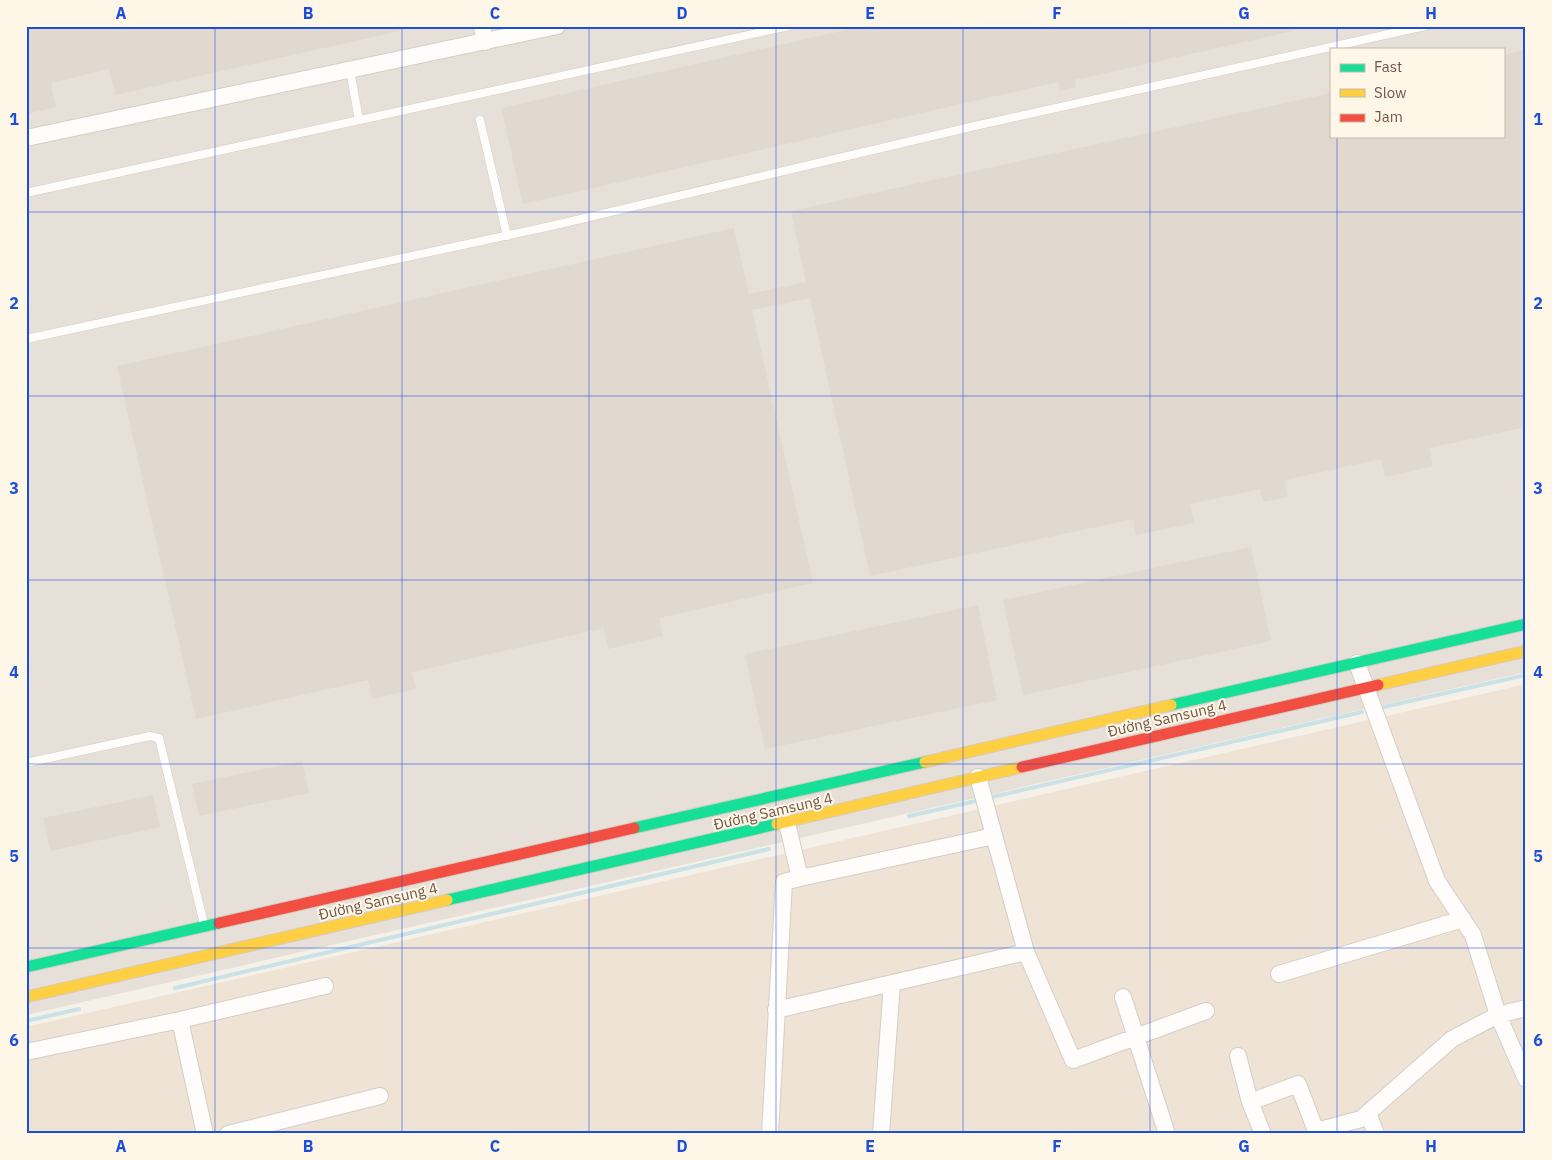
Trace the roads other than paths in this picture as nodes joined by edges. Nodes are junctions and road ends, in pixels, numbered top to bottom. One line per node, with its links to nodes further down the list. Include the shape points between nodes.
1 (557, 26): 4 (street)
2 (789, 26): 6 (lane)
3 (1426, 26): 10 (lane, via 979,125)
4 (483, 34): 5 (street)
5 (350, 70): 6 (lane); 8 (street)
6 (359, 120): 9 (lane)
7 (480, 120): 10 (lane)
8 (26, 138)
9 (26, 192)
10 (506, 236): 11 (lane)
11 (26, 339)
12 (1526, 624): 14 (main road, Đường Samsung 4)
13 (1526, 651): 15 (main road, Đường Samsung 4)
14 (1357, 663): 15 (street); 18 (main road, Đường Samsung 4)
15 (1365, 688): 17 (main road, Đường Samsung 4); 22 (street, via 1437,881)
16 (26, 763): 23 (lane, via 150,736 158,738)
17 (978, 777): 18 (main road, Đường Samsung 4); 20 (street)
18 (783, 809): 19 (main road, Đường Samsung 4); 19 (main road, Đường Samsung 4); 21 (street)
19 (678, 833): 23 (main road, Đường Samsung 4); 23 (main road, Đường Samsung 4)
20 (994, 836): 21 (street); 24 (street)
21 (800, 878): 33 (street, via 784,882)
22 (1463, 919): 26 (street); 35 (street, via 1474,935)
23 (208, 941): 27 (main road, Đường Samsung 4); 27 (main road, Đường Samsung 4)
24 (1026, 952): 28 (street); 37 (street, via 1074,1060)
25 (26, 967): 27 (main road, Đường Samsung 4)
26 (1279, 974)
27 (57, 975): 30 (main road, Đường Samsung 4)
28 (892, 984): 33 (street); 47 (street)
29 (325, 986): 36 (street)
30 (26, 997)
31 (1124, 997): 37 (street)
32 (1526, 1008): 35 (street)
33 (776, 1010): 46 (street)
34 (1206, 1011): 37 (street)
35 (1498, 1015): 40 (street); 43 (street, via 1452,1039)
36 (180, 1020): 38 (street); 44 (street)
37 (1136, 1038): 48 (street)
38 (26, 1052)
39 (1238, 1056): 42 (street)
40 (1526, 1078)
41 (380, 1096): 45 (street)
42 (1250, 1102): 43 (street, via 1298,1084 1316,1130 1361,1119); 49 (street)
43 (1368, 1113): 50 (street)
44 (205, 1134)
45 (228, 1134)
46 (770, 1134)
47 (881, 1134)
48 (1167, 1134)
49 (1263, 1134)
50 (1376, 1134)

